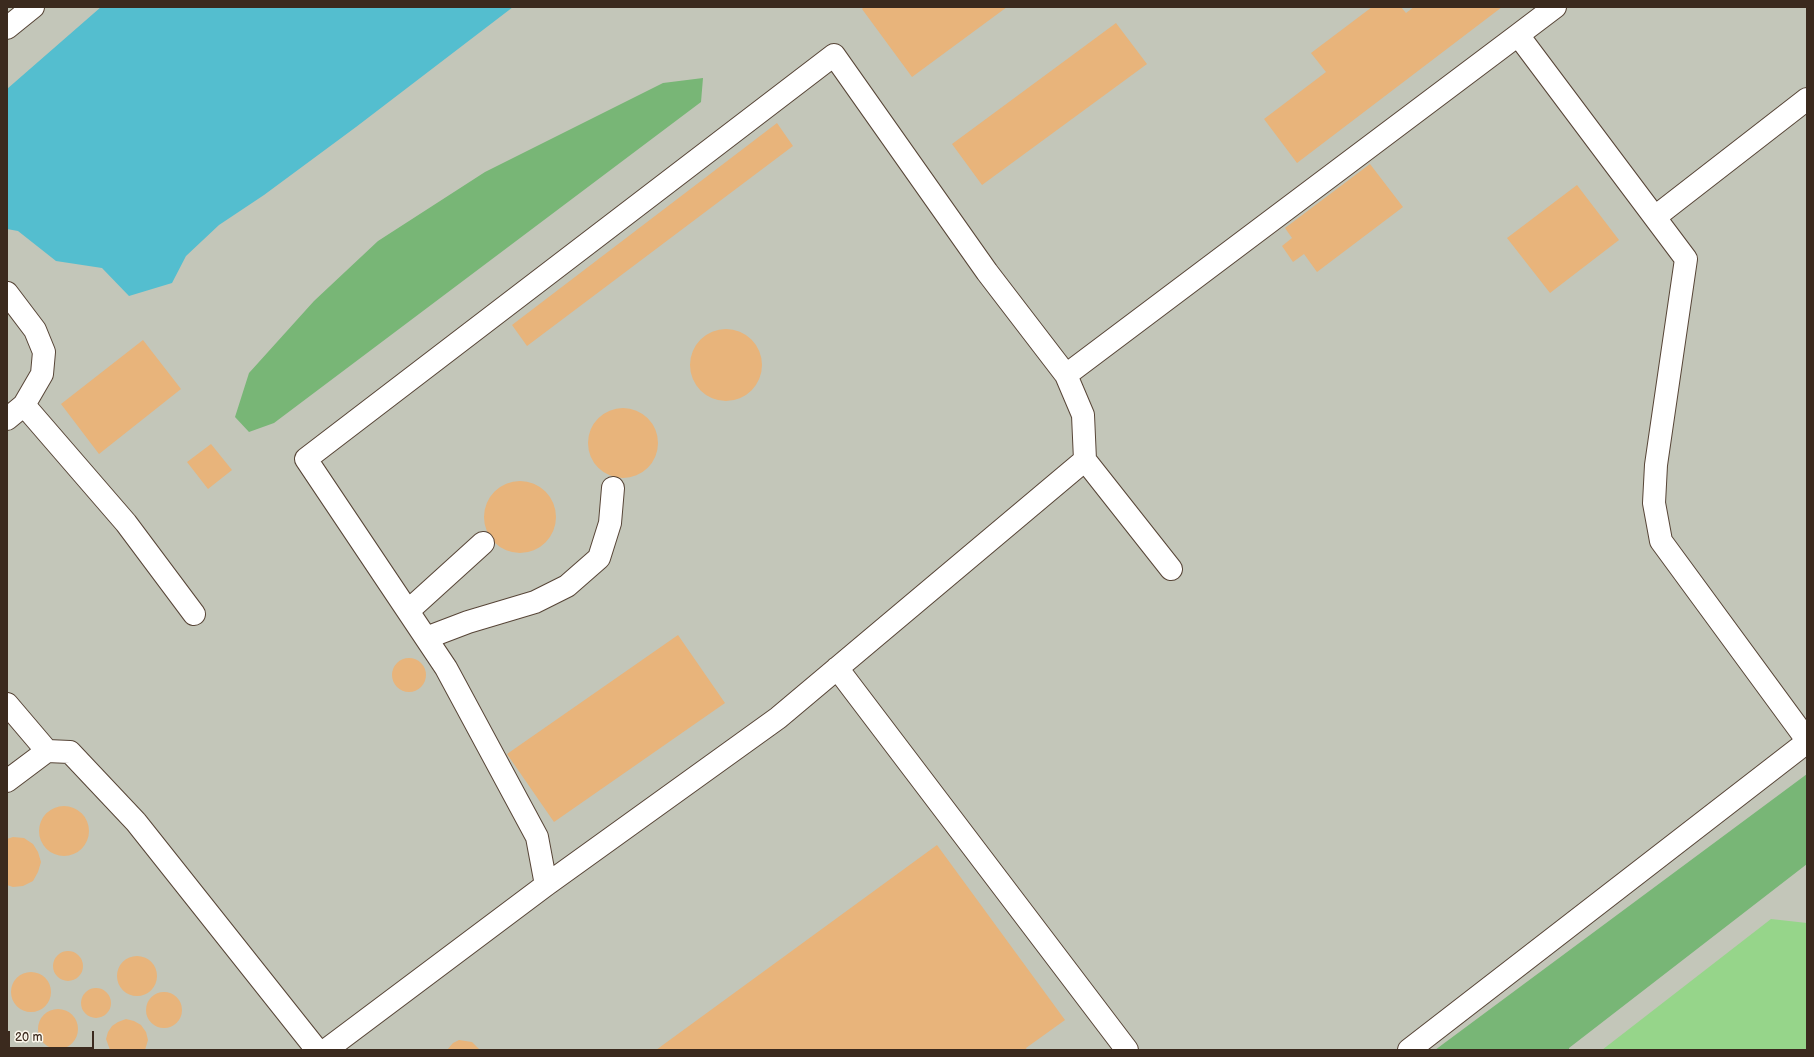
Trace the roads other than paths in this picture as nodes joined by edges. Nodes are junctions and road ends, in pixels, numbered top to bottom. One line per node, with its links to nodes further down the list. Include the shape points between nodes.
1 (33, 7): 3 (lane)
2 (1555, 7): 4 (lane)
3 (7, 28)
4 (1518, 35): 6 (lane); 8 (lane)
5 (1807, 99): 6 (lane)
6 (1655, 216): 20 (lane, via 1686,260 1656,465 1654,503 1661,541)
7 (7, 293): 9 (lane, via 34,330 44,352 42,374)
8 (1066, 375): 11 (lane, via 1083,415); 15 (lane, via 987,272 834,55 306,459)
9 (24, 405): 10 (lane); 16 (lane, via 126,523)
10 (7, 419)
11 (1084, 460): 14 (lane); 18 (lane)
12 (613, 488): 17 (lane, via 610,523 599,558 567,586 534,602)
13 (483, 543): 15 (lane)
14 (1171, 569)
15 (408, 611): 17 (lane)
16 (194, 614)
17 (426, 638): 23 (lane, via 446,668 537,837)
18 (837, 668): 23 (lane, via 778,718); 26 (lane)
19 (7, 704): 21 (lane)
20 (1807, 741): 27 (lane)
21 (47, 751): 22 (lane); 24 (lane, via 70,752 136,822)
22 (7, 781)
23 (546, 885): 25 (lane)
24 (317, 1050)
25 (326, 1050)
26 (1127, 1050)
27 (1409, 1050)

